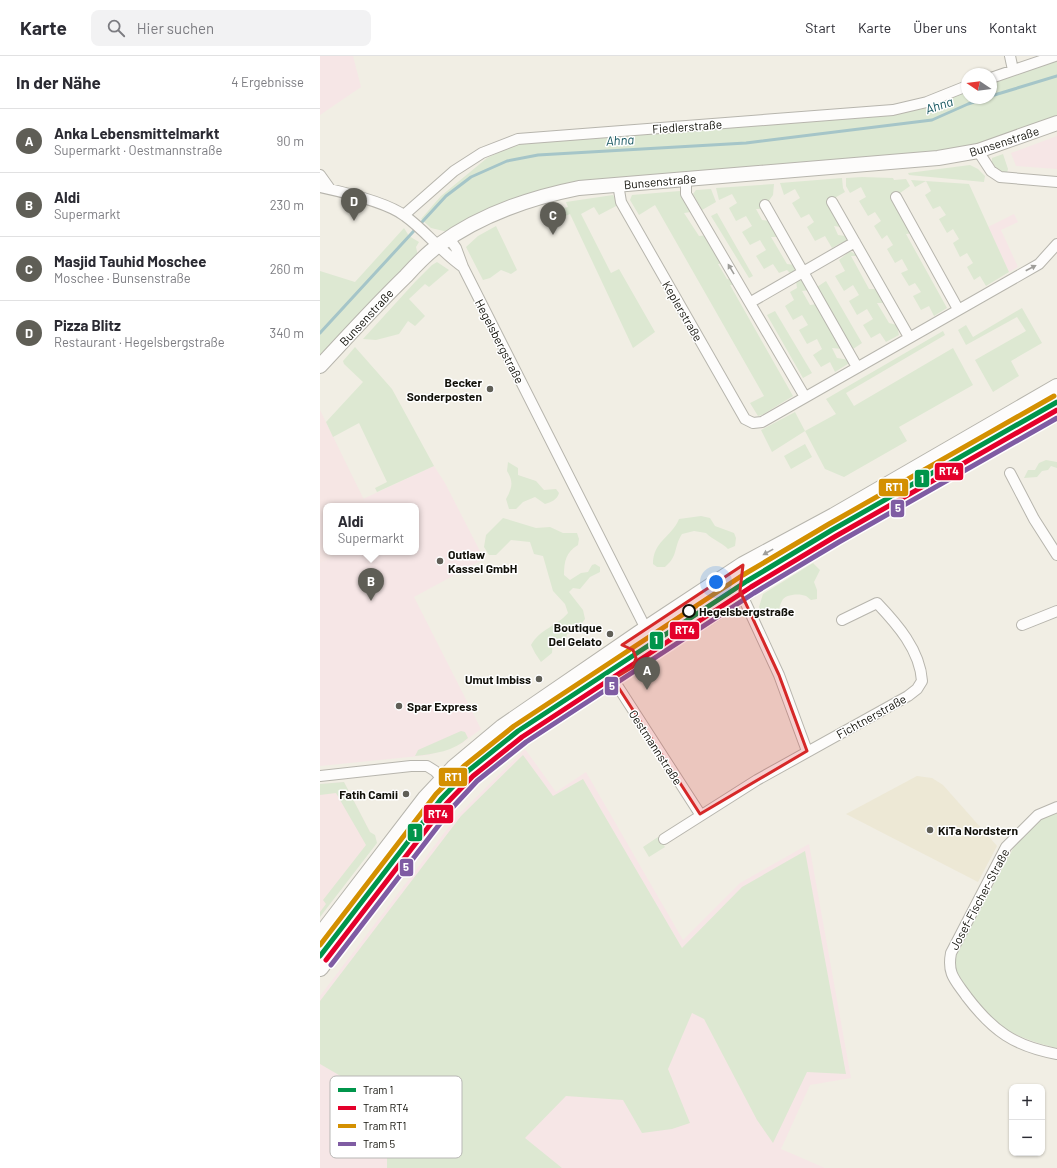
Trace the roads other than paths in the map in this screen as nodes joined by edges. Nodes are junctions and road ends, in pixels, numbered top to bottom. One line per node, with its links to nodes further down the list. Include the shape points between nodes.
1 (1010, 56): 3 (street)
2 (1055, 56): 3 (street)
3 (1013, 70): 4 (street)
4 (997, 76)
5 (961, 88): 16 (street, Fiedlerstraße, via 926,102 893,110 518,139 482,153 454,171)
6 (1057, 124): 7 (street, Bunsenstraße)
7 (978, 151): 9 (street, Bunsenstraße, via 938,158); 10 (street, via 991,171 1000,177)
8 (320, 175): 12 (street, Hegelsbergstraße)
9 (686, 179): 11 (street, Bunsenstraße); 23 (street, one-way to 9, via 686,194)
10 (1057, 182)
11 (618, 184): 17 (street, Bunsenstraße, via 579,188 524,201 499,211); 29 (street, Keplerstraße, via 621,202 745,419 753,423 762,422)
12 (325, 188): 16 (street, Hegelsbergstraße, via 389,207)
13 (896, 197): 24 (street)
14 (832, 202): 18 (street)
15 (765, 205): 22 (street)
16 (408, 218): 20 (street, Hegelsbergstraße)
17 (450, 238): 20 (street, Bunsenstraße); 21 (street, Hegelsbergstraße)
18 (855, 242): 22 (street); 25 (street)
19 (1057, 244): 24 (street, one-way to 19, via 1039,264)
20 (438, 246): 21 (street, Hegelsbergstraße, via 446,256); 26 (street, Bunsenstraße, via 394,287)
21 (462, 267): 38 (street, Hegelsbergstraße)
22 (803, 272): 23 (street); 27 (street)
23 (751, 302): 29 (street)
24 (958, 309): 25 (street)
25 (909, 337): 27 (street)
26 (320, 366)
27 (857, 367): 29 (street)
28 (1057, 387): 33 (main road, one-way to 33, via 834,516)
29 (805, 397)
30 (1057, 411): 34 (main road, via 841,532 778,569)
31 (1010, 473): 32 (street, via 1034,519)
32 (1057, 555)
33 (743, 565): 34 (main road, via 740,583); 38 (main road)
34 (742, 595): 40 (main road); 42 (street, via 779,675)
35 (1057, 611): 37 (street)
36 (842, 620): 42 (street, Fichtnerstraße, via 877,603 903,633 919,664 922,681 908,696)
37 (1022, 626)
38 (646, 629): 39 (main road)
39 (622, 645): 40 (main road, via 634,651 636,658); 44 (main road, via 503,727)
40 (632, 667): 41 (main road)
41 (613, 679): 46 (street, Oestmannstraße); 49 (main road, via 514,742 470,779 436,815)
42 (807, 751): 46 (street, Fichtnerstraße)
43 (320, 776): 44 (street, via 427,766)
44 (443, 780): 48 (main road)
45 (1057, 806): 50 (street, Josef-Fischer-Straße, via 1038,815 1006,847 951,953 948,966 955,981 992,1027 1012,1040 1037,1050)
46 (700, 814): 47 (street, Fichtnerstraße)
47 (664, 838)
48 (320, 936)
49 (320, 968)
50 (1057, 1054)

